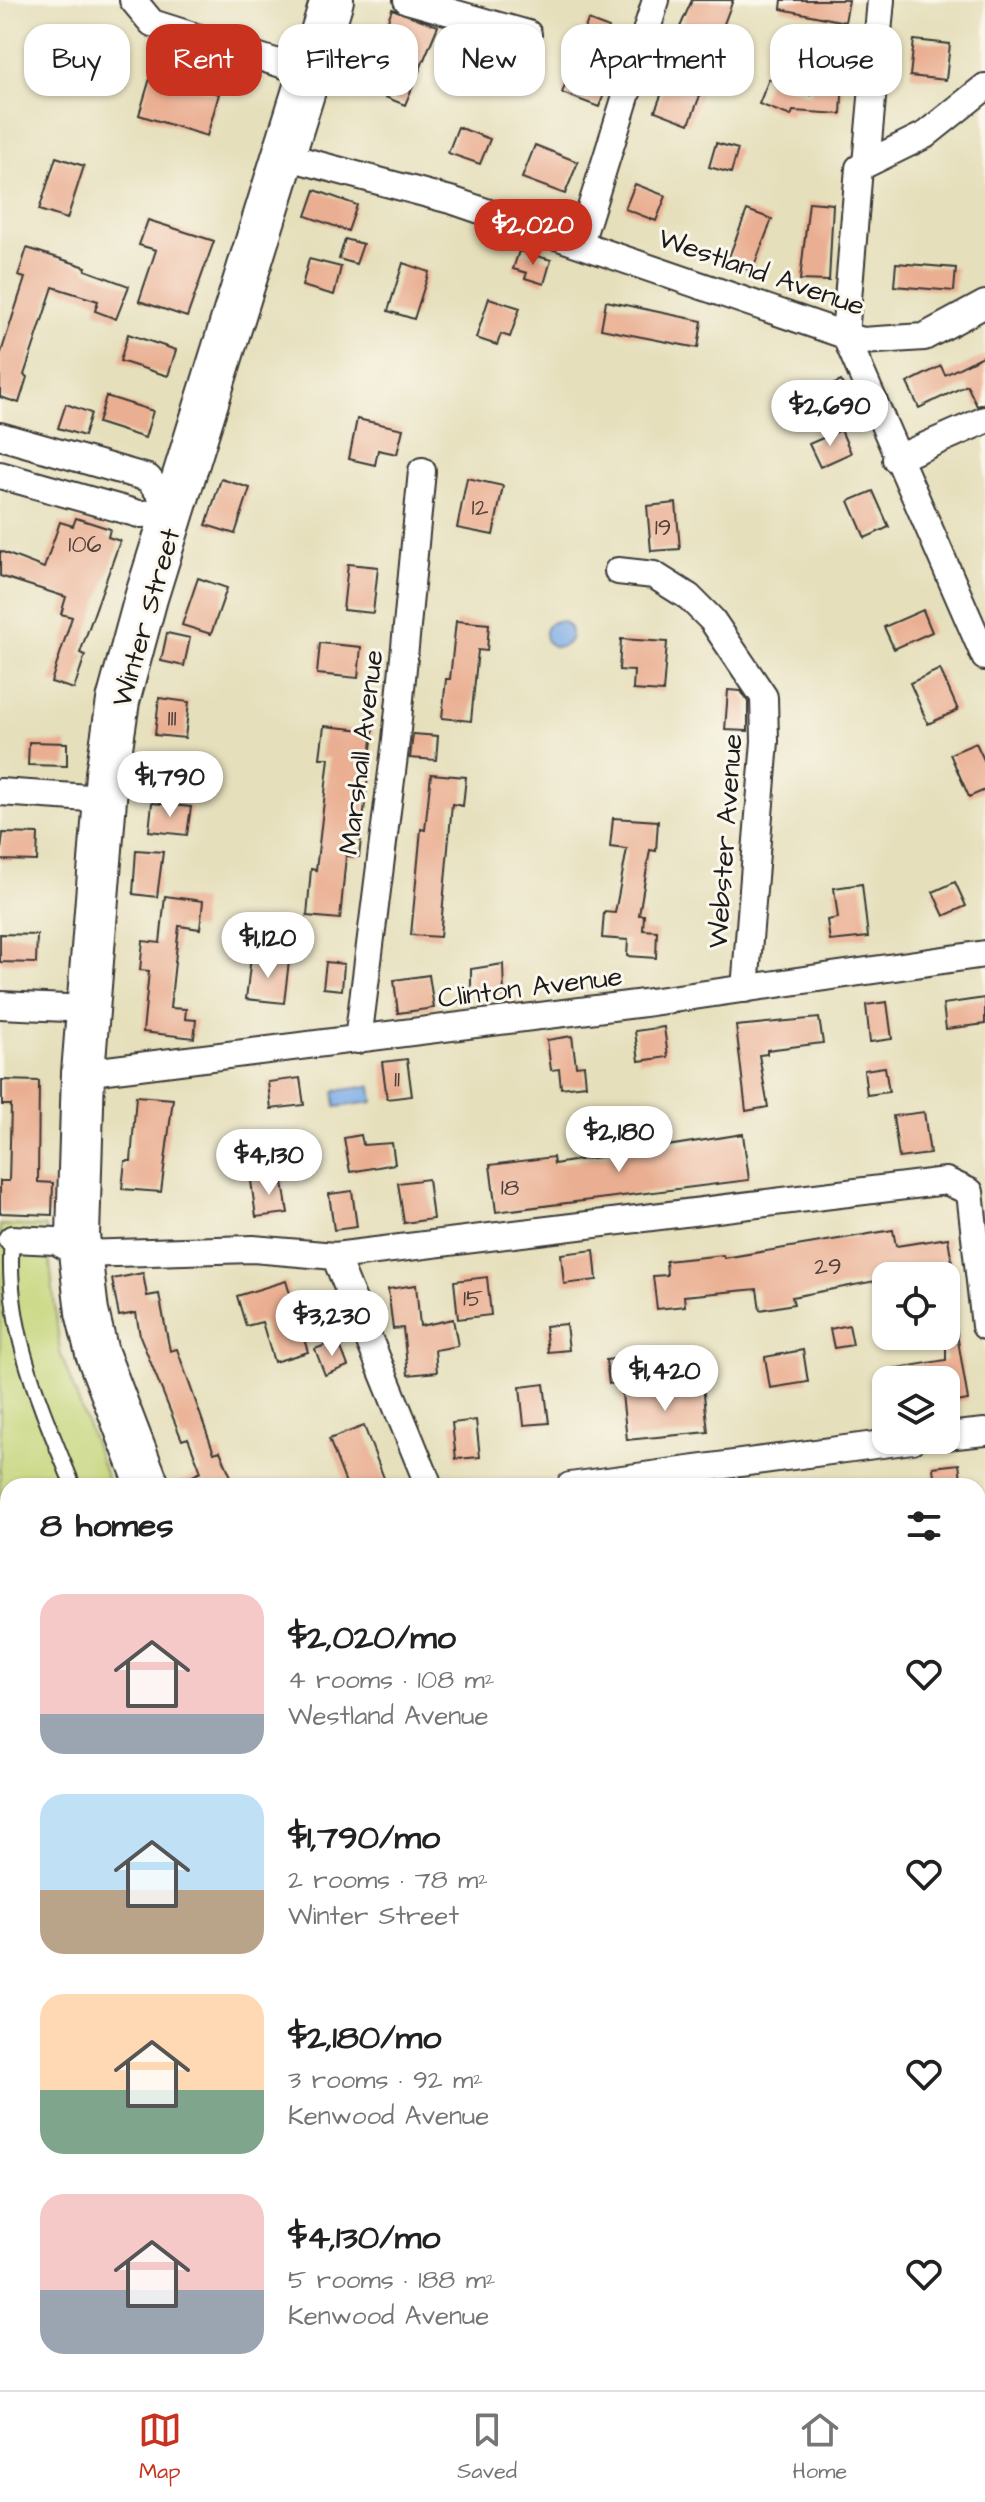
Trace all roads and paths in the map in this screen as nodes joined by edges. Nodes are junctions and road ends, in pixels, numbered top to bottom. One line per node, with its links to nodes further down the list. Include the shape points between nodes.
1 (133, 0): 8 (street, via 152,23)
2 (332, 0): 6 (main road, Winter Street)
3 (407, 0): 7 (street)
4 (656, 0): 13 (street)
5 (881, 0): 12 (street)
6 (325, 24)
7 (492, 24)
8 (278, 63)
9 (985, 87): 12 (street, via 925,135)
10 (303, 96): 11 (main road, Winter Street)
11 (285, 156): 13 (street, Westland Avenue, via 454,201); 21 (main road, Winter Street)
12 (866, 164): 15 (street, via 859,168)
13 (580, 243): 15 (street, Westland Avenue)
14 (985, 304): 15 (street, Westland Avenue, via 924,337 862,341)
15 (845, 335): 18 (street)
16 (985, 420): 18 (street)
17 (0, 436): 21 (street, via 148,478)
18 (896, 459): 23 (street)
19 (422, 471): 30 (street, Marshall Avenue, via 396,740)
20 (0, 475): 21 (street, via 139,514)
21 (175, 513): 25 (main road, Winter Street, via 118,701)
22 (618, 571): 27 (street, Webster Avenue, via 654,575 689,597 712,620 764,697)
23 (982, 641)
24 (0, 792): 25 (street)
25 (104, 799): 29 (main road, Winter Street)
26 (985, 954): 27 (street, Clinton Avenue)
27 (745, 989): 30 (street, Clinton Avenue)
28 (0, 1005): 29 (street)
29 (89, 1009): 31 (main road, Winter Street)
30 (358, 1040): 31 (street, Clinton Avenue)
31 (83, 1073): 33 (main road, Winter Street)
32 (6, 1239): 33 (street, via 56,1241); 40 (lane, via 23,1353)
33 (80, 1254): 34 (street, via 253,1249); 41 (main road, Winter Street, via 97,1353)
34 (335, 1256): 35 (street, via 927,1181 959,1184 970,1192); 42 (street)
35 (985, 1326)
36 (985, 1432): 37 (street)
37 (960, 1435)
38 (872, 1448): 39 (street)
39 (750, 1474): 43 (street)
40 (70, 1478)
41 (145, 1478)
42 (426, 1478)
43 (690, 1478)

